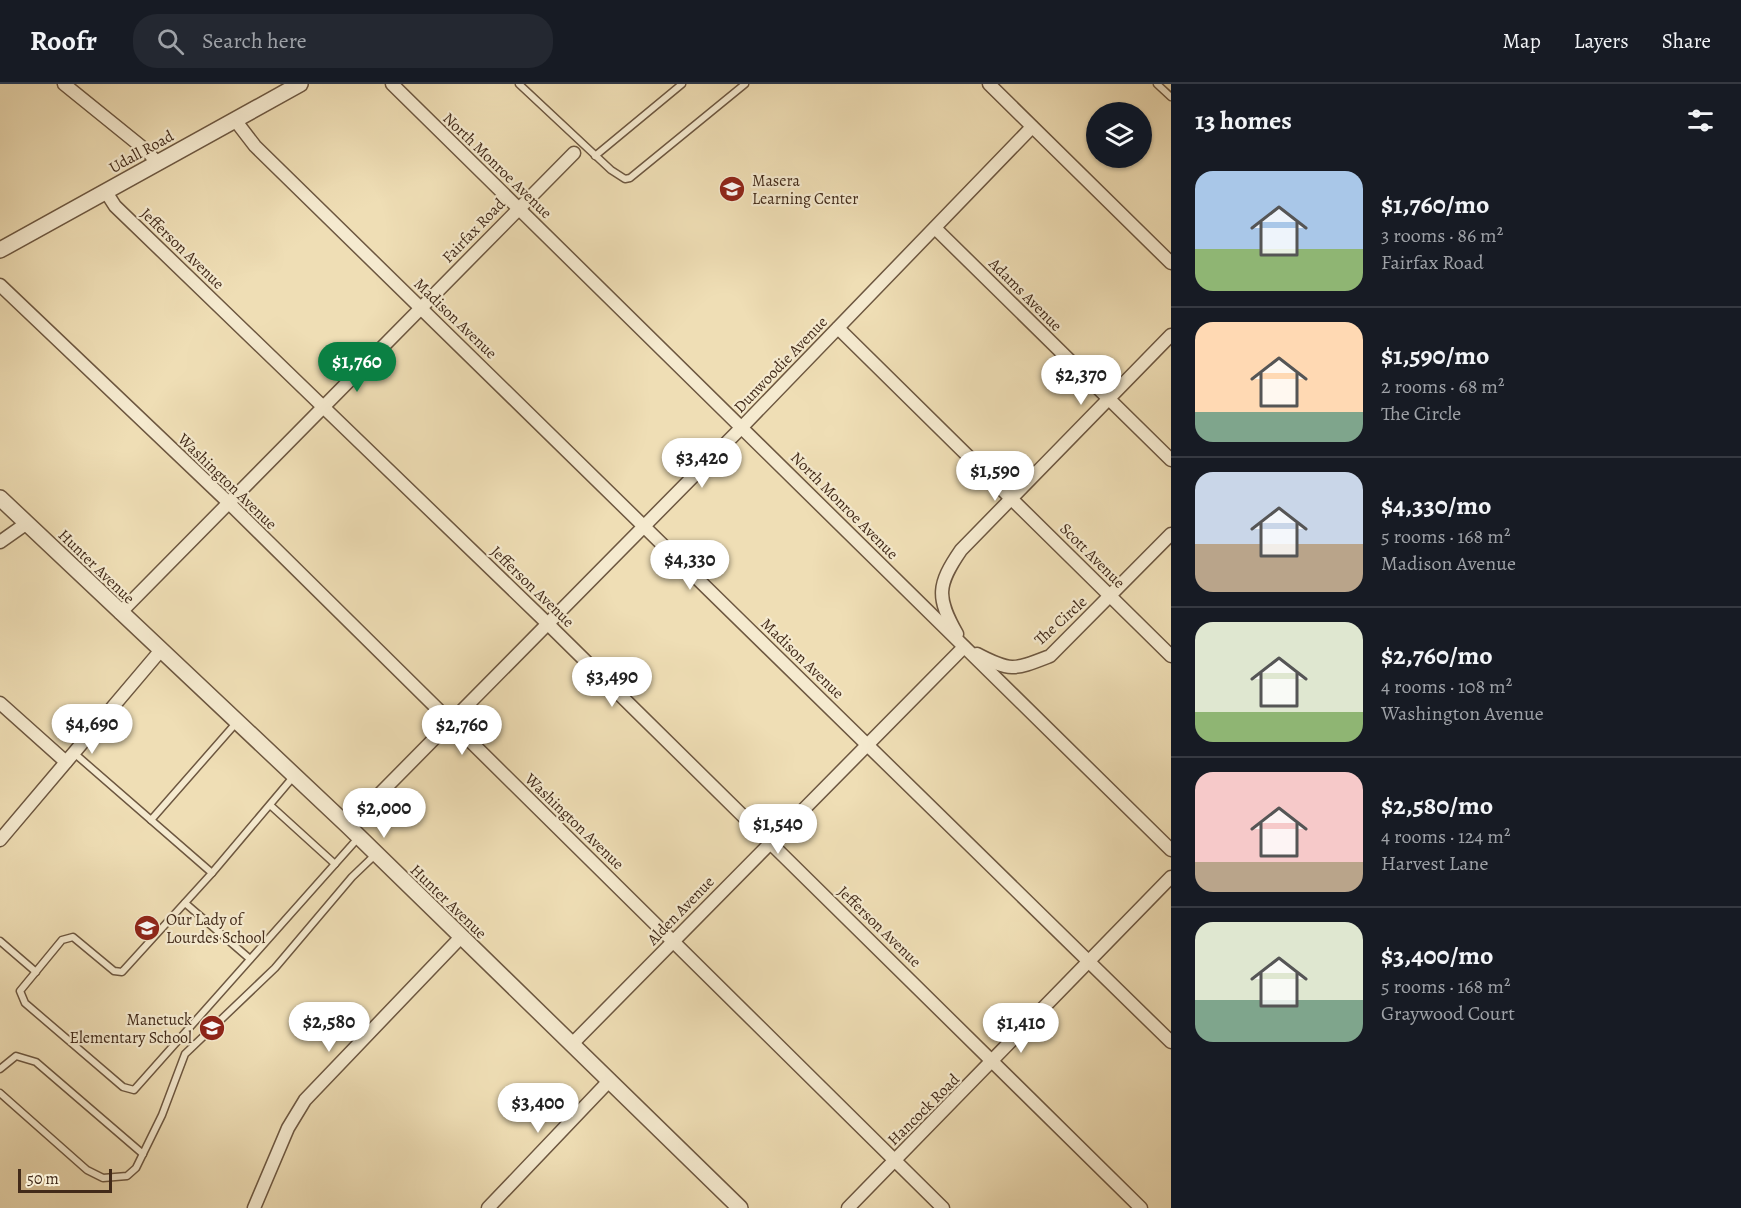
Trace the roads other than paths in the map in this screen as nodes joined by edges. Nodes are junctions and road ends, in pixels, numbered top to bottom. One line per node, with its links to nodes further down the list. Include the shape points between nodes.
1 (64, 84): 14 (street)
2 (392, 84): 16 (street, North Monroe Avenue)
3 (519, 84): 13 (lane)
4 (682, 84): 13 (lane)
5 (745, 84): 13 (lane, via 630,178 619,176)
6 (989, 84): 11 (street)
7 (1157, 84): 9 (lane)
8 (294, 85): 10 (street, Udall Road)
9 (1171, 97)
10 (235, 120): 14 (street, Udall Road); 21 (street, Madison Avenue, via 255,146)
11 (1032, 127): 17 (street, Dunwoodie Avenue); 19 (street)
12 (573, 153): 16 (street, Fairfax Road)
13 (595, 156)
14 (157, 163): 15 (street, Udall Road)
15 (106, 192): 18 (street, Udall Road); 25 (street, Jefferson Avenue, via 115,206)
16 (518, 208): 21 (street, Fairfax Road); 26 (street, North Monroe Avenue)
17 (935, 228): 22 (street, Dunwoodie Avenue); 24 (street, Adams Avenue)
18 (0, 250)
19 (1171, 263)
20 (0, 285): 30 (street, Washington Avenue)
21 (421, 307): 25 (street, Fairfax Road); 32 (street, Madison Avenue)
22 (838, 328): 26 (street, Dunwoodie Avenue); 28 (street, Scott Avenue)
23 (1171, 335): 24 (street)
24 (1109, 399): 27 (street, Adams Avenue); 28 (street)
25 (324, 405): 30 (street, Fairfax Road); 37 (street, Jefferson Avenue)
26 (742, 427): 32 (street, Dunwoodie Avenue); 38 (street, North Monroe Avenue)
27 (1171, 460)
28 (1012, 497): 35 (street, Scott Avenue); 38 (street, via 948,569 942,606)
29 (0, 498): 31 (street, Hunter Avenue)
30 (228, 502): 36 (street, Fairfax Road); 43 (street, Washington Avenue)
31 (27, 523): 34 (street); 36 (street, Hunter Avenue)
32 (644, 526): 37 (street, Dunwoodie Avenue); 44 (street, Madison Avenue)
33 (1171, 534): 35 (street, The Circle)
34 (0, 543)
35 (1110, 596): 38 (street, The Circle, via 1050,656 1025,666 1002,668); 40 (street, Scott Avenue)
36 (120, 613): 39 (street, Hunter Avenue)
37 (547, 623): 43 (street, Dunwoodie Avenue); 51 (street, Jefferson Avenue)
38 (964, 647): 44 (street, Alden Avenue); 52 (street, North Monroe Avenue)
39 (161, 650): 42 (street, Hunter Avenue); 45 (street)
40 (1171, 656)
41 (0, 703): 45 (street)
42 (237, 722): 46 (street, Hunter Avenue); 48 (lane)
43 (450, 722): 49 (street, Dunwoodie Avenue); 59 (street, Washington Avenue)
44 (868, 744): 51 (street, Alden Avenue); 62 (street, Madison Avenue)
45 (70, 757): 48 (lane); 50 (street)
46 (294, 776): 47 (lane); 49 (street, Hunter Avenue)
47 (270, 805): 54 (lane); 55 (lane)
48 (151, 819): 55 (lane)
49 (353, 832): 53 (street, Hunter Avenue); 54 (lane)
50 (0, 840)
51 (770, 842): 59 (street, Alden Avenue); 66 (street, Jefferson Avenue)
52 (1171, 850)
53 (376, 854): 58 (street, Hunter Avenue); 70 (lane, via 275,968 185,1054)
54 (334, 864): 61 (lane)
55 (212, 873): 57 (lane)
56 (1171, 877): 62 (street, Hancock Road)
57 (185, 903): 61 (lane); 63 (lane, via 122,972 114,971 73,937 62,940)
58 (461, 937): 65 (street, Hunter Avenue); 72 (street, via 305,1100 288,1128)
59 (673, 940): 65 (street, Alden Avenue); 71 (street, Washington Avenue)
60 (0, 941): 63 (lane)
61 (250, 959): 63 (lane, via 134,1090 123,1087 25,1004 20,991)
62 (1090, 961): 64 (street, Madison Avenue); 66 (street, Hancock Road)
63 (36, 972)
64 (1171, 1042)
65 (572, 1044): 68 (street, Hunter Avenue)
66 (993, 1061): 71 (street, Hancock Road); 77 (street, Jefferson Avenue)
67 (0, 1069): 70 (lane, via 16,1056 36,1062)
68 (610, 1080): 73 (street); 74 (street, Hunter Avenue)
69 (0, 1093): 70 (lane, via 87,1170 103,1178 128,1176)
70 (142, 1154)
71 (895, 1160): 75 (street, Hancock Road); 76 (street, Washington Avenue)
72 (254, 1208)
73 (488, 1208)
74 (740, 1208)
75 (848, 1208)
76 (943, 1208)
77 (1141, 1208)

